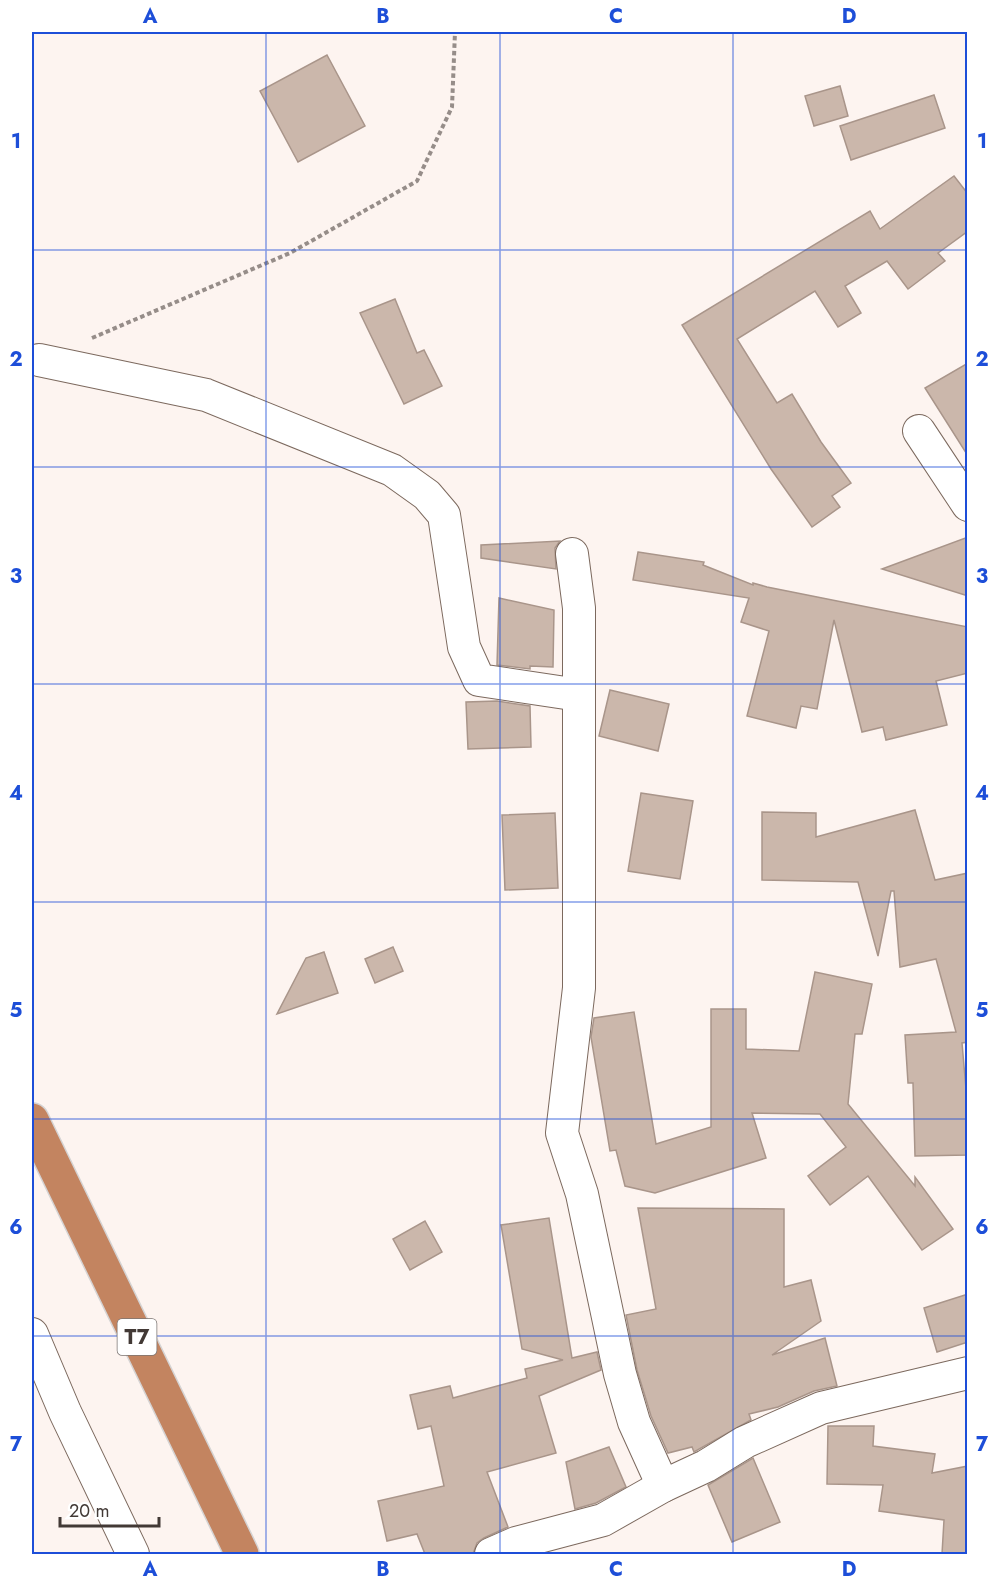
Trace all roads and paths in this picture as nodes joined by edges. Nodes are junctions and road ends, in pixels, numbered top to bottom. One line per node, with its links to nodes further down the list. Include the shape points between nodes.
1 (455, 32): 2 (path, via 452,107 417,181 290,253)
2 (39, 360): 6 (street, via 206,395 392,470 428,495 444,515 465,647 479,680)
3 (919, 431): 4 (street)
4 (968, 505)
5 (572, 554): 6 (street, via 579,608)
6 (579, 695): 10 (street, via 579,988 562,1133 582,1194 623,1384 634,1422)
7 (32, 1120): 12 (highway, T7)
8 (32, 1334): 11 (street)
9 (968, 1373): 10 (street, via 820,1408 754,1437)
10 (663, 1486): 13 (street, via 603,1520 516,1543)
11 (133, 1554)
12 (242, 1554)
13 (490, 1554)

